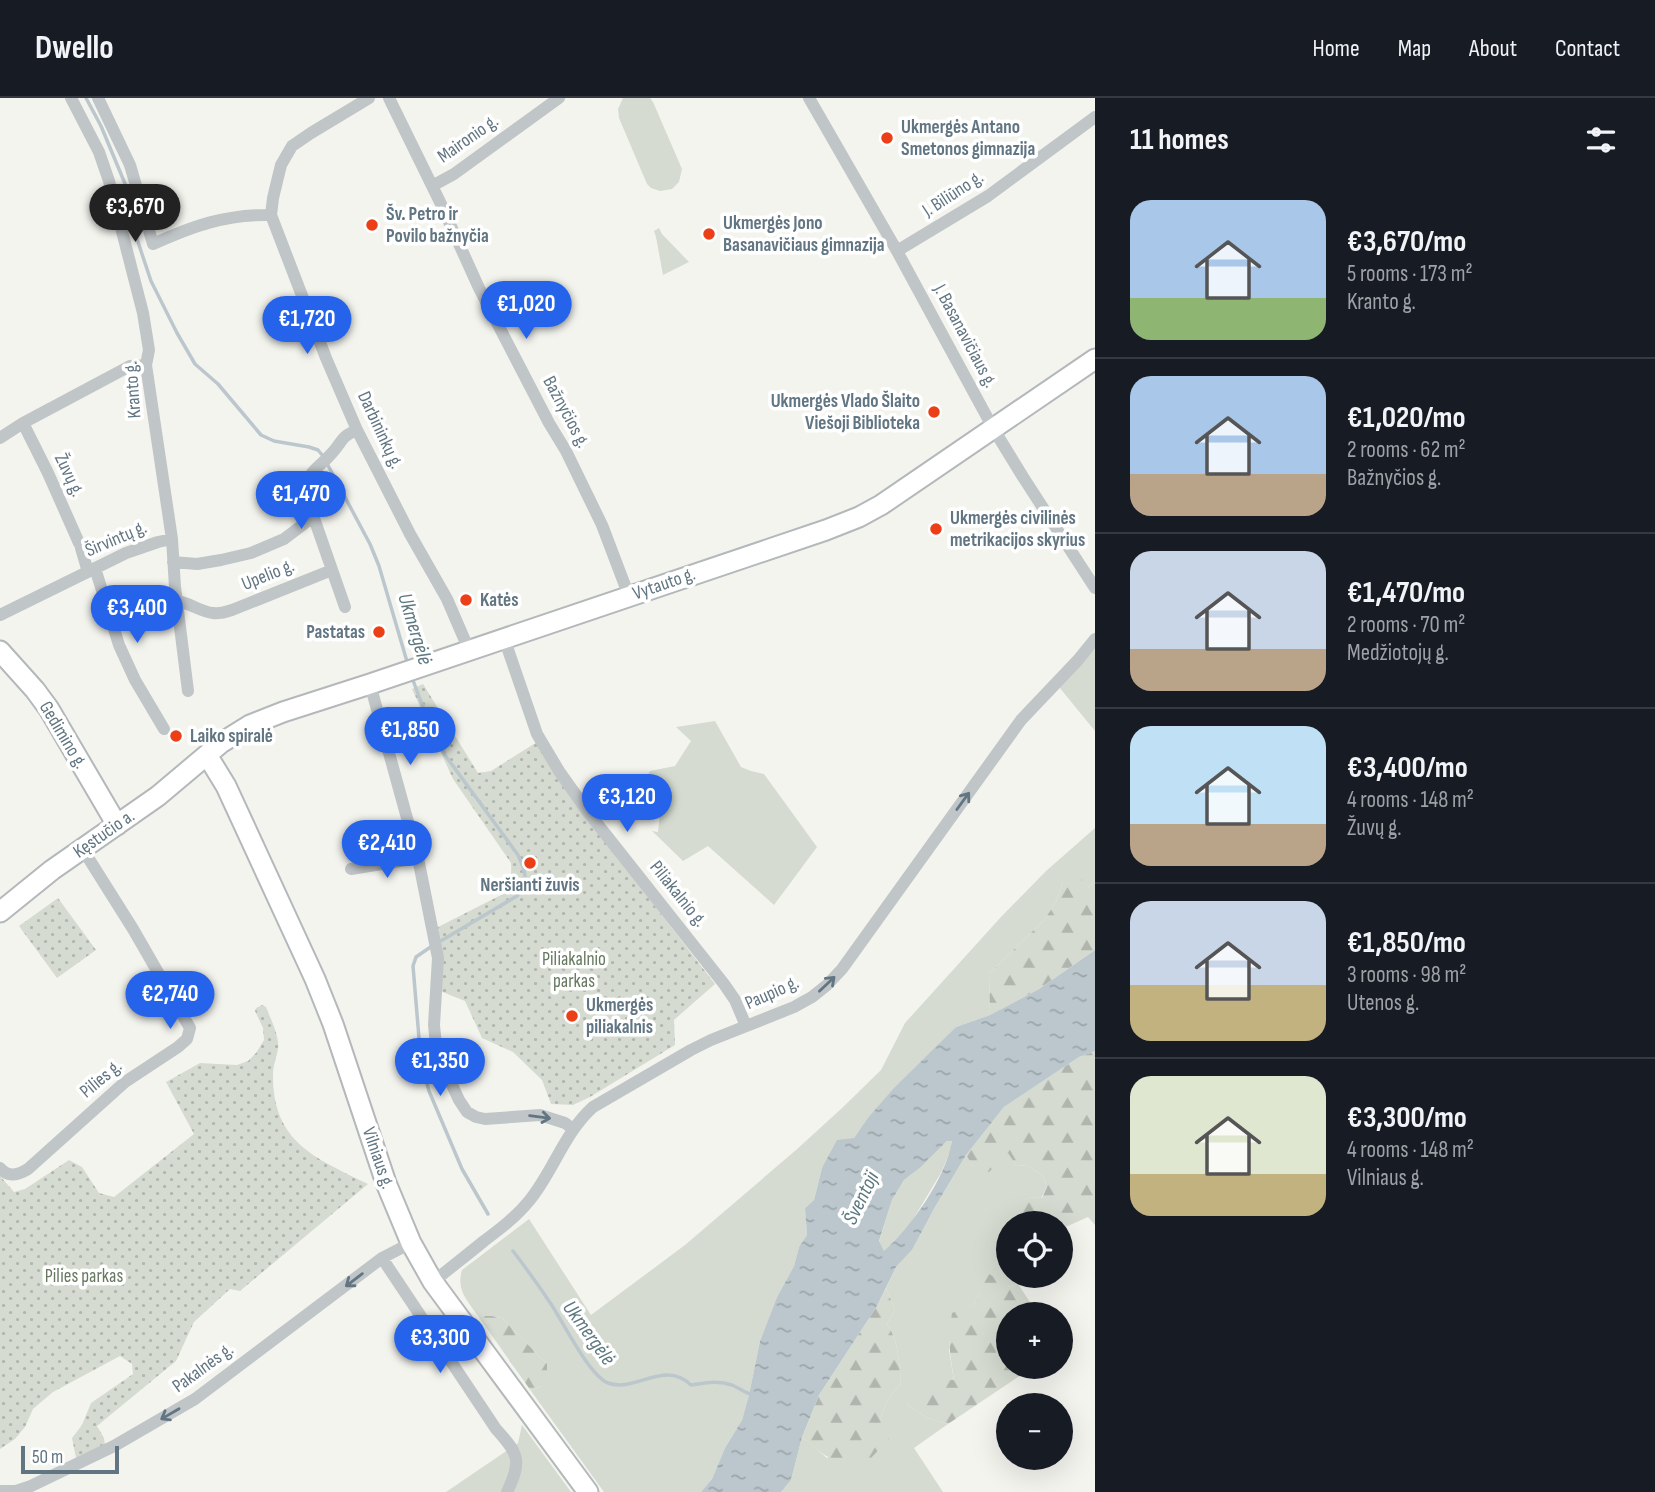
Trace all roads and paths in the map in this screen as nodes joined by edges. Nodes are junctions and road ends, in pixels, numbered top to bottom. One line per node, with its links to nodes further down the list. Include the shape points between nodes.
1 (71, 98): 12 (street, Kranto g., via 109,181 143,313 149,350)
2 (99, 98): 9 (street, via 130,164 153,244 223,218)
3 (369, 98): 9 (street, via 292,146 281,165)
4 (389, 98): 8 (street, Bažnyčios g.)
5 (559, 98): 8 (street, Maironio g.)
6 (809, 98): 10 (street, J. Basanavičiaus g.)
7 (1095, 117): 10 (street, J. Biliūno g., via 988,196)
8 (432, 186): 23 (street, Bažnyčios g., via 479,288 603,525)
9 (271, 215): 15 (street, Darbininkų g.)
10 (897, 251): 14 (street, J. Basanavičiaus g.)
11 (1095, 359): 14 (main road, Vytauto g.)
12 (146, 365): 13 (street, via 130,366); 18 (street, Kranto g.)
13 (23, 423): 16 (street); 20 (street, Žuvų g.)
14 (993, 428): 22 (street, J. Basanavičiaus g.); 23 (main road, Vytauto g., via 859,517)
15 (357, 430): 17 (street, via 343,437 310,474 308,501); 29 (street, Darbininkų g., via 447,599)
16 (0, 439)
17 (313, 517): 19 (street, via 284,540 251,553 197,564); 21 (street)
18 (172, 539): 19 (street, Kranto g.); 20 (street, Širvintų g., via 126,553)
19 (173, 562): 24 (street, Kranto g.)
20 (92, 570): 26 (street, Širvintų g.); 33 (street, Žuvų g., via 135,680)
21 (332, 570): 24 (street, Upelio g., via 218,613); 25 (street)
22 (1095, 588)
23 (629, 596): 27 (main road, Vytauto g.)
24 (177, 601): 32 (street, Kranto g.)
25 (345, 607)
26 (0, 615)
27 (504, 638): 29 (main road, Vytauto g.); 40 (street, Piliakalnio g., via 537,734 559,771 724,984)
28 (1095, 639): 40 (street, Paupio g., one-way to 28, via 812,997 842,969 1021,720)
29 (468, 650): 31 (main road, Vytauto g.)
30 (0, 651): 35 (main road, Gedimino g., via 49,709)
31 (370, 684): 34 (main road, Vytauto g., via 250,725); 37 (street)
32 (188, 691)
33 (164, 729)
34 (207, 755): 35 (main road, Kęstučio a.); 43 (main road, Vilniaus g., via 226,786 315,979)
35 (117, 825): 36 (main road, Kęstučio a.)
36 (82, 848): 39 (main road, Kęstučio a.); 42 (street, Pilies g., via 190,1027 187,1039 125,1082 21,1173 13,1175)
37 (418, 858): 38 (street); 41 (street, one-way to 41, via 437,955 436,1045 459,1100 475,1117 540,1115)
38 (351, 869)
39 (0, 912)
40 (746, 1026): 41 (street, Paupio g., via 691,1050 606,1099)
41 (573, 1129): 45 (street, Paupio g., via 531,1200)
42 (0, 1168)
43 (411, 1243): 44 (street, Pakalnės g.); 45 (main road, Vilniaus g.)
44 (382, 1258): 46 (street, Pakalnės g., one-way to 46, via 195,1399 52,1476 16,1491); 47 (street, via 513,1451 517,1462)
45 (433, 1282): 48 (main road, Vilniaus g.)
46 (0, 1491)
47 (507, 1492)
48 (588, 1492)

